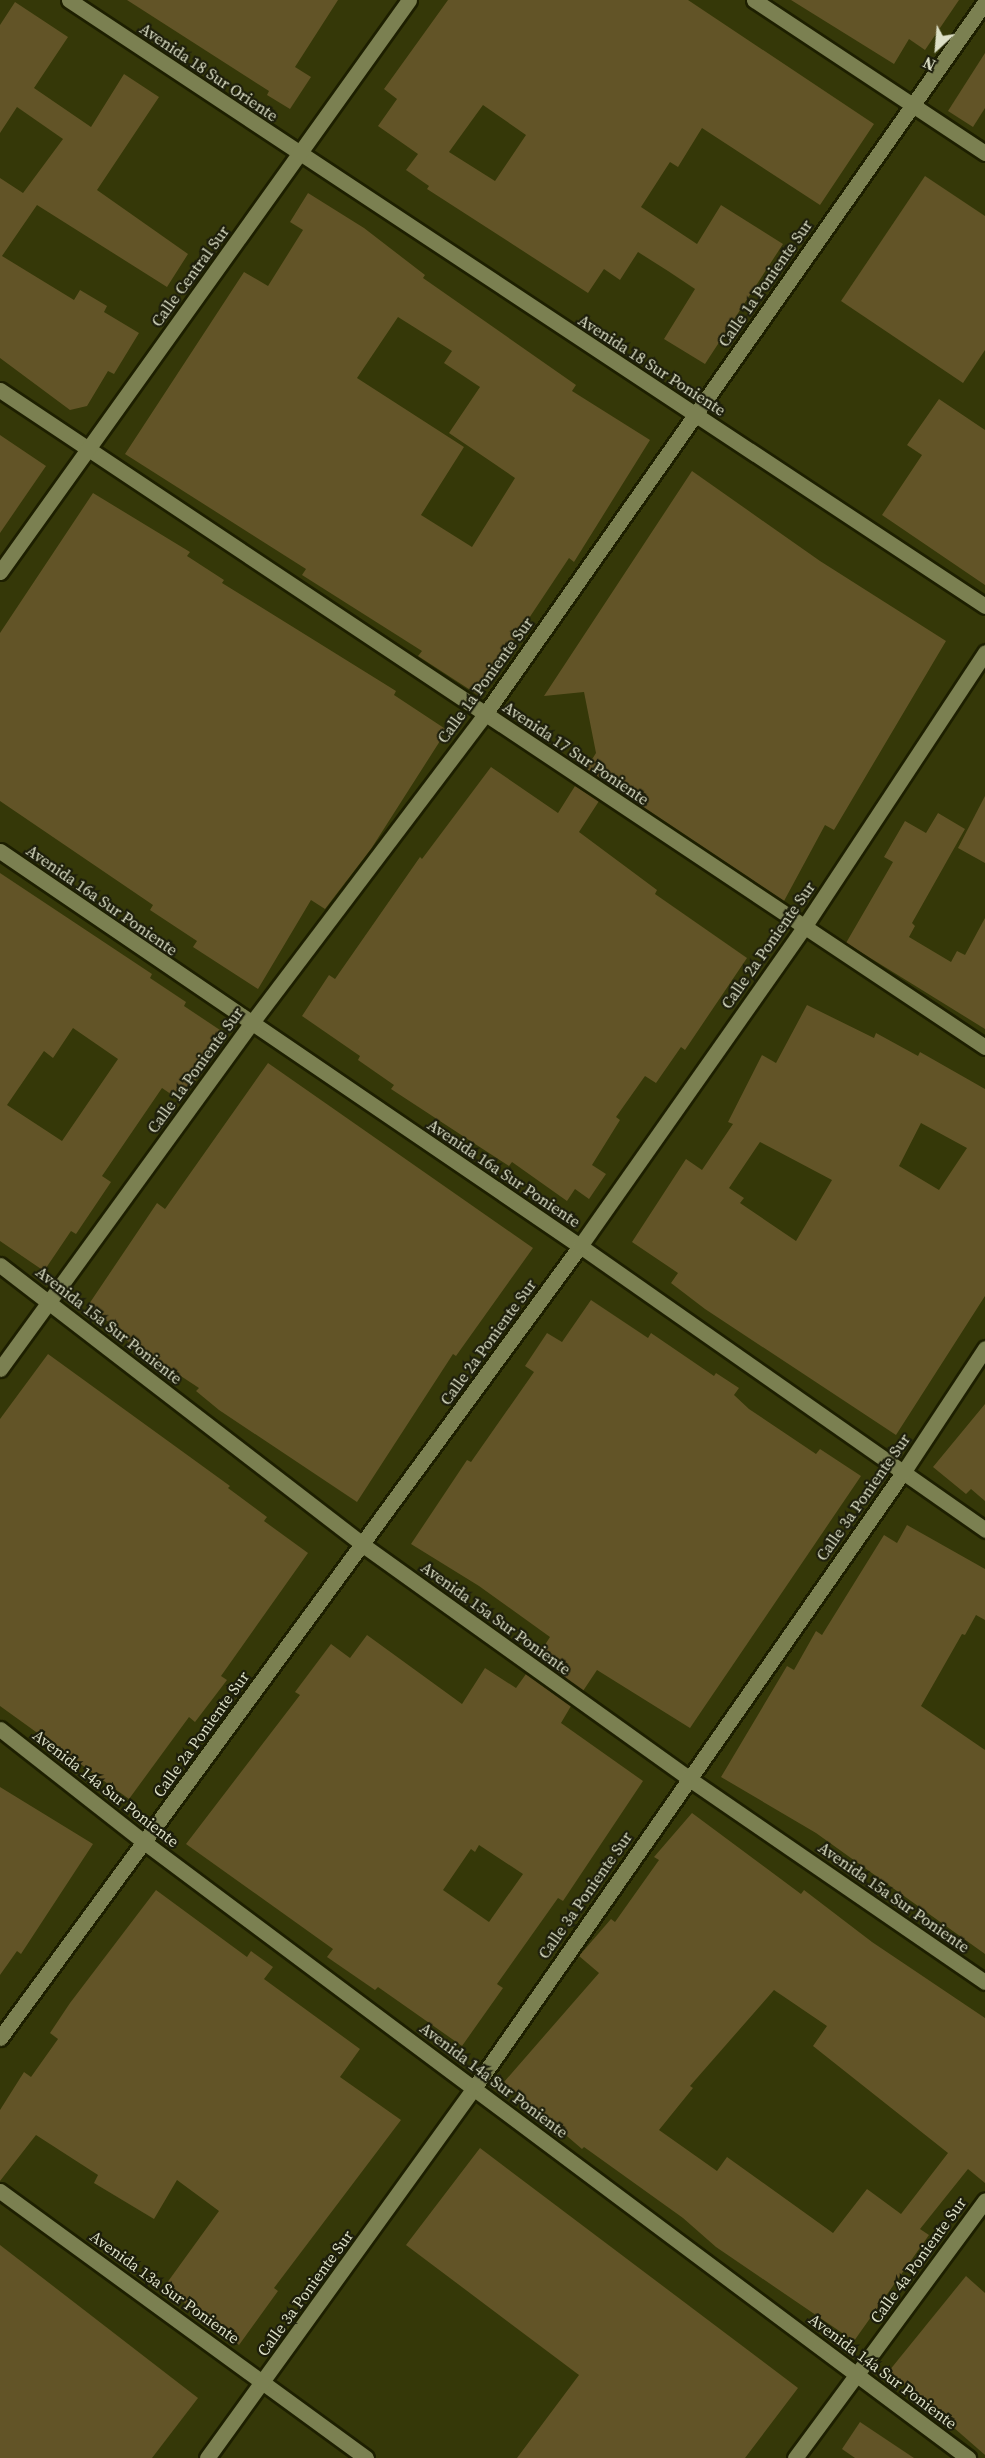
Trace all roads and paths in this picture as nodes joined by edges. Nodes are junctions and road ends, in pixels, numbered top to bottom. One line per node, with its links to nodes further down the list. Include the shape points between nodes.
1 (69, 0): 7 (street, Avenida 18 Sur Oriente)
2 (409, 0): 7 (street, Calle Central Sur)
3 (754, 0): 5 (street)
4 (985, 2): 5 (street, Calle 1a Poniente Sur)
5 (913, 104): 6 (street); 9 (street, Calle 1a Poniente Sur)
6 (985, 153)
7 (299, 154): 9 (street, Avenida 18 Sur Poniente); 10 (street, Calle Central Sur)
8 (0, 390): 10 (street, Avenida 17 Sur Poniente)
9 (694, 414): 12 (street, Avenida 18 Sur Poniente); 14 (street, Calle 1a Poniente Sur)
10 (87, 450): 11 (street, Calle Central Sur); 14 (street, Avenida 17 Sur Poniente)
11 (0, 572)
12 (985, 606)
13 (985, 652): 16 (street, Calle 2a Poniente Sur)
14 (485, 714): 16 (street, Avenida 17 Sur Poniente); 17 (street, Calle 1a Poniente Sur)
15 (0, 851): 17 (street, Avenida 16a Sur Poniente)
16 (804, 927): 18 (street, Avenida 17 Sur Poniente); 19 (street, Calle 2a Poniente Sur)
17 (250, 1025): 19 (street, Avenida 16a Sur Poniente); 21 (street, Calle 1a Poniente Sur)
18 (985, 1047)
19 (580, 1246): 24 (street, Avenida 16a Sur Poniente); 26 (street, Calle 2a Poniente Sur)
20 (0, 1265): 21 (street, Avenida 15a Sur Poniente)
21 (50, 1301): 23 (street, Calle 1a Poniente Sur); 26 (street, Avenida 15a Sur Poniente)
22 (985, 1348): 24 (street, Calle 3a Poniente Sur)
23 (0, 1369)
24 (904, 1471): 25 (street, Avenida 16a Sur Poniente); 28 (street, Calle 3a Poniente Sur)
25 (985, 1530)
26 (363, 1545): 28 (street, Avenida 15a Sur Poniente); 29 (street, Calle 2a Poniente Sur)
27 (0, 1729): 29 (street, Avenida 14a Sur Poniente)
28 (688, 1778): 30 (street, Avenida 15a Sur Poniente); 32 (street, Calle 3a Poniente Sur)
29 (144, 1842): 31 (street, Calle 2a Poniente Sur); 32 (street, Avenida 14a Sur Poniente)
30 (985, 1982)
31 (0, 2038)
32 (474, 2088): 35 (street, Avenida 14a Sur Poniente); 36 (street, Calle 3a Poniente Sur)
33 (0, 2191): 36 (street, Avenida 13a Sur Poniente)
34 (985, 2200): 35 (street, Calle 4a Poniente Sur)
35 (857, 2374): 39 (street, Calle 4a Poniente Sur); 40 (street, Avenida 14a Sur Poniente)
36 (264, 2381): 37 (street, Calle 3a Poniente Sur); 38 (street, Avenida 13a Sur Poniente)
37 (207, 2458)
38 (366, 2458)
39 (795, 2458)
40 (968, 2458)

